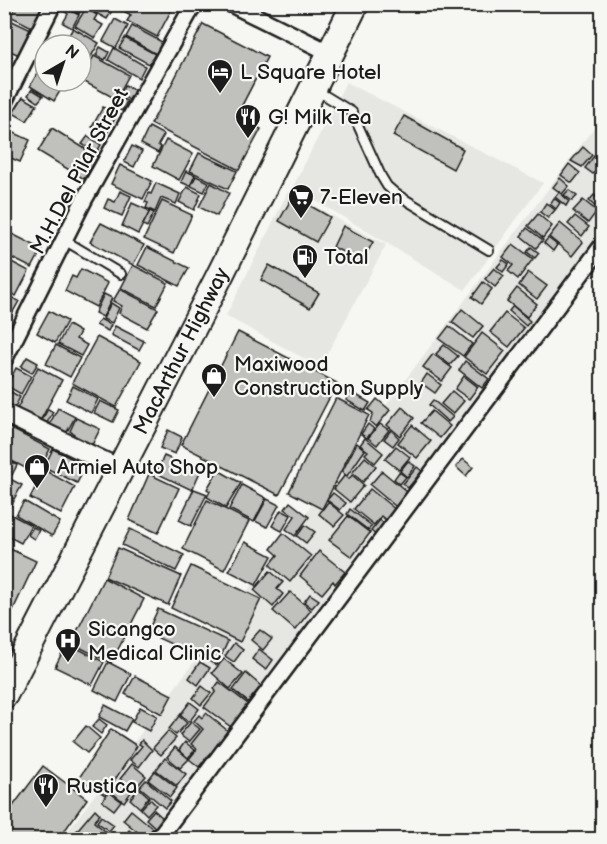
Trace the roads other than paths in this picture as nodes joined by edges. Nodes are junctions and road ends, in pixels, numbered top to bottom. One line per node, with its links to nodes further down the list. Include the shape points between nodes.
1 (53, 4): 7 (street)
2 (194, 4): 8 (street, M.H.Del Pilar Street)
3 (231, 4): 5 (street)
4 (355, 4): 5 (highway, MacArthur Highway)
5 (330, 53): 6 (highway, MacArthur Highway)
6 (313, 88): 10 (lane, via 352,112 387,186); 14 (highway, MacArthur Highway)
7 (4, 102)
8 (64, 240): 11 (lane); 12 (street, M.H.Del Pilar Street)
9 (603, 246): 16 (street)
10 (489, 250)
11 (121, 274)
12 (4, 360)
13 (4, 413): 14 (street)
14 (120, 469): 15 (highway, MacArthur Highway)
15 (4, 695)
16 (157, 840)

